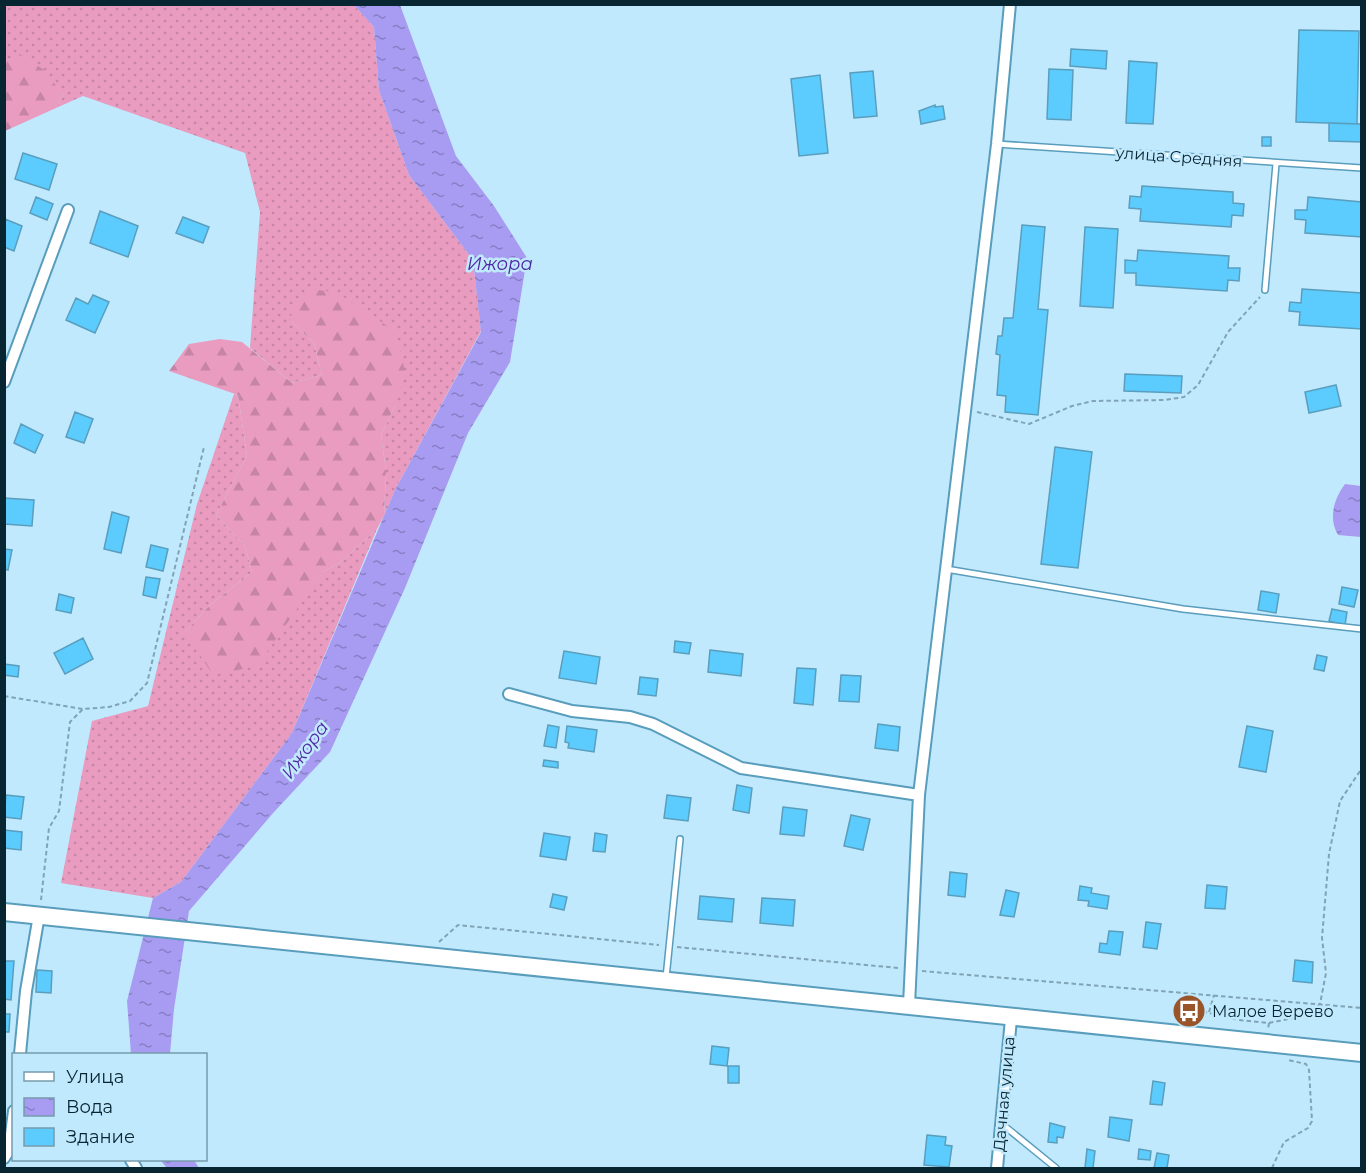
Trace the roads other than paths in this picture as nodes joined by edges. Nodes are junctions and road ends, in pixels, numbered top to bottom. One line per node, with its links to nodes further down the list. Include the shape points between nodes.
1 (1010, 4): 2 (street)
2 (997, 144): 3 (lane, улица Средняя); 8 (street)
3 (1276, 164): 4 (lane, улица Средняя); 6 (lane)
4 (1362, 168)
5 (68, 210): 7 (street)
6 (1266, 290)
7 (4, 382)
8 (946, 569): 9 (lane, via 1183,609); 11 (street)
9 (1362, 629)
10 (509, 694): 11 (street, via 572,711 630,717 652,724 741,768)
11 (919, 795): 16 (street)
12 (680, 839): 15 (lane)
13 (4, 912): 14 (main road)
14 (39, 915): 15 (main road); 18 (street)
15 (666, 980): 16 (main road)
16 (909, 1005): 17 (main road)
17 (1011, 1018): 19 (main road); 20 (street, Дачная улица)
18 (20, 1053)
19 (1362, 1053)
20 (1001, 1123): 23 (street, Дачная улица); 24 (lane)
21 (12, 1127): 22 (street)
22 (4, 1158)
23 (997, 1168)
24 (1056, 1168)

